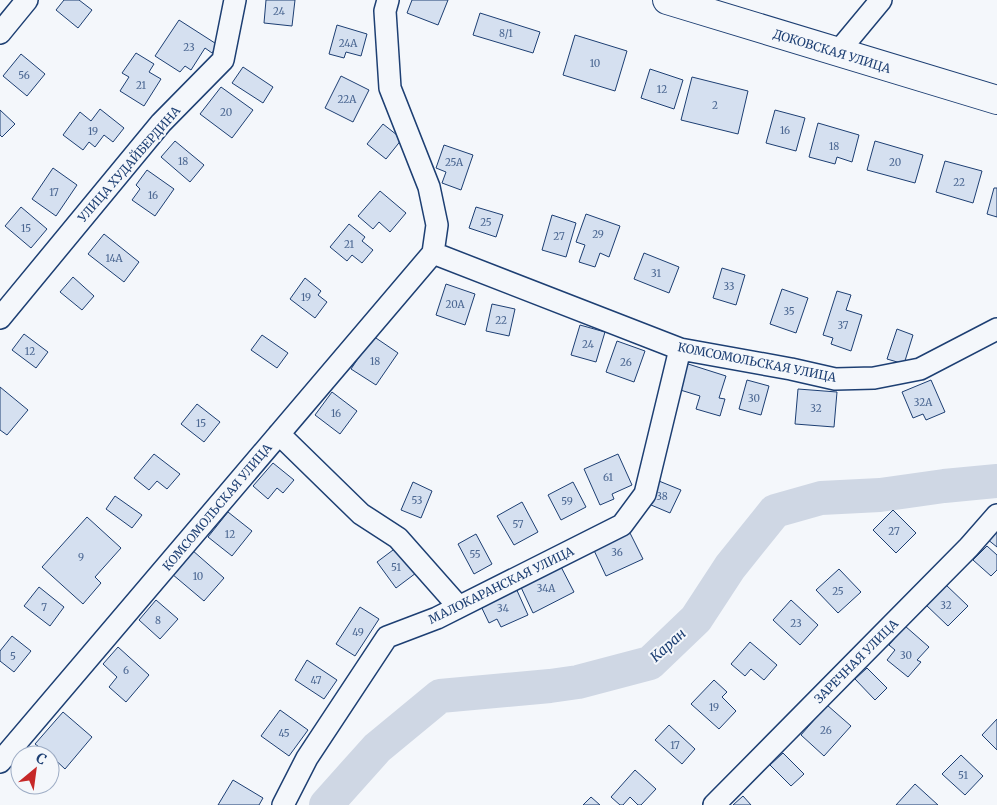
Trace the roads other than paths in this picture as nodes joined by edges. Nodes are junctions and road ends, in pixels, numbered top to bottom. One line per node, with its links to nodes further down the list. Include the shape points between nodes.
1 (27, 0): 6 (street)
2 (235, 0): 10 (street, УЛИЦА ХУДАЙБЕРДИНА, via 223,60 162,123)
3 (388, 0): 9 (street, via 385,11 390,88 428,187 437,225)
4 (667, 0): 7 (main road, ДОКОВСКАЯ УЛИЦА)
5 (881, 0): 7 (street)
6 (0, 33)
7 (837, 53): 8 (main road, ДОКОВСКАЯ УЛИЦА)
8 (997, 100)
9 (433, 253): 12 (street, КОМСОМОЛЬСКАЯ УЛИЦА); 13 (street, КОМСОМОЛЬСКАЯ УЛИЦА)
10 (0, 318)
11 (997, 329): 12 (street, КОМСОМОЛЬСКАЯ УЛИЦА, via 920,369 874,378 835,379)
12 (680, 349): 15 (street, МАЛОКАРАНСКАЯ УЛИЦА, via 644,494 622,525)
13 (279, 434): 15 (street, via 360,514 398,538); 16 (street, КОМСОМОЛЬСКАЯ УЛИЦА)
14 (997, 515): 18 (street, ЗАРЕЧНАЯ УЛИЦА, via 970,547)
15 (458, 607): 17 (street, МАЛОКАРАНСКАЯ УЛИЦА, via 387,637 307,758)
16 (0, 762)
17 (282, 805)
18 (714, 805)

